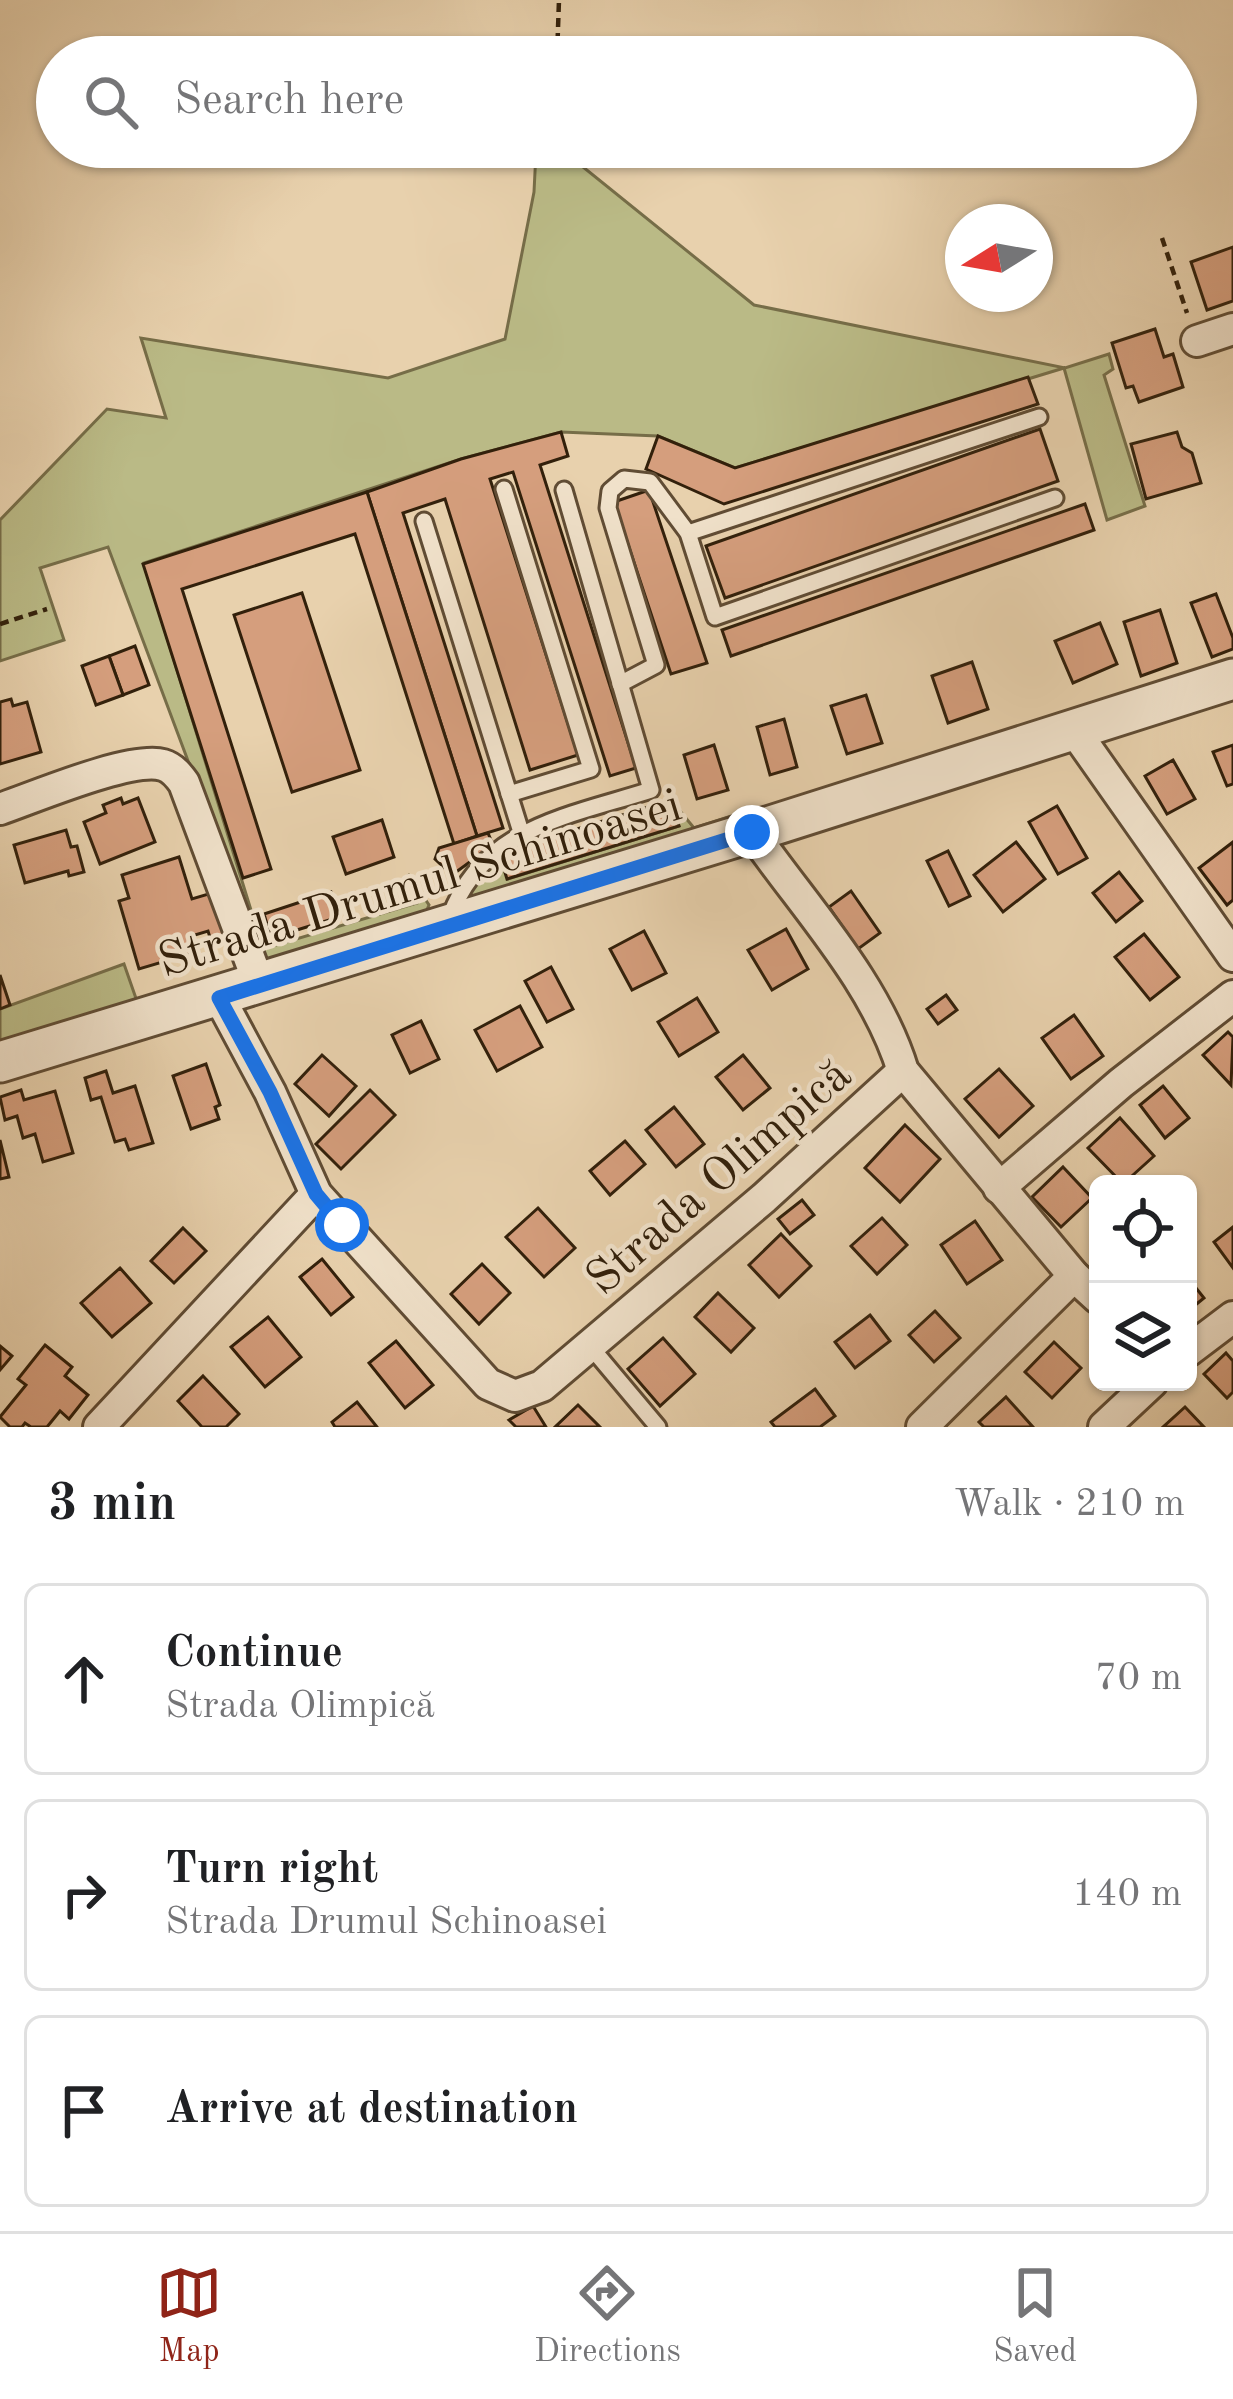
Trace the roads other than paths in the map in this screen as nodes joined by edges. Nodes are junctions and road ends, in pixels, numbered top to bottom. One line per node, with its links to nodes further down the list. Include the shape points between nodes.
1 (1233, 329): 2 (street)
2 (1197, 341)
3 (1039, 417): 8 (lane)
4 (505, 489): 12 (lane, via 591,769)
5 (564, 490): 10 (lane)
6 (1055, 498): 8 (lane, via 715,617)
7 (424, 521): 12 (lane)
8 (688, 533): 10 (lane, via 650,482 624,479 610,491 608,508 656,664)
9 (1233, 680): 11 (street, Strada Drumul Schinoasei)
10 (620, 684): 14 (lane, via 651,790)
11 (1074, 730): 15 (street, Strada Drumul Schinoasei); 17 (street)
12 (509, 794): 14 (lane)
13 (0, 809): 18 (street, via 114,770 146,764 176,771)
14 (521, 832): 16 (lane, via 475,870)
15 (752, 832): 16 (street, Strada Drumul Schinoasei); 22 (street, via 861,983)
16 (447, 926): 18 (street, Strada Drumul Schinoasei)
17 (1233, 956)
18 (259, 984): 20 (street, Strada Drumul Schinoasei)
19 (1233, 996): 23 (street)
20 (219, 998): 21 (street, Strada Drumul Schinoasei); 24 (street, Strada Olimpică)
21 (0, 1062)
22 (903, 1071): 23 (street); 29 (street, Strada Olimpică)
23 (999, 1188): 25 (street)
24 (316, 1194): 29 (street, Strada Olimpică, via 503,1393 527,1394); 31 (street)
25 (1074, 1276): 26 (street); 33 (street)
26 (1089, 1290)
27 (1233, 1317): 28 (street)
28 (1197, 1344)
29 (590, 1346): 32 (lane, Strada Olimpică)
30 (1142, 1391): 34 (street)
31 (99, 1427)
32 (658, 1427)
33 (922, 1427)
34 (1104, 1427)

